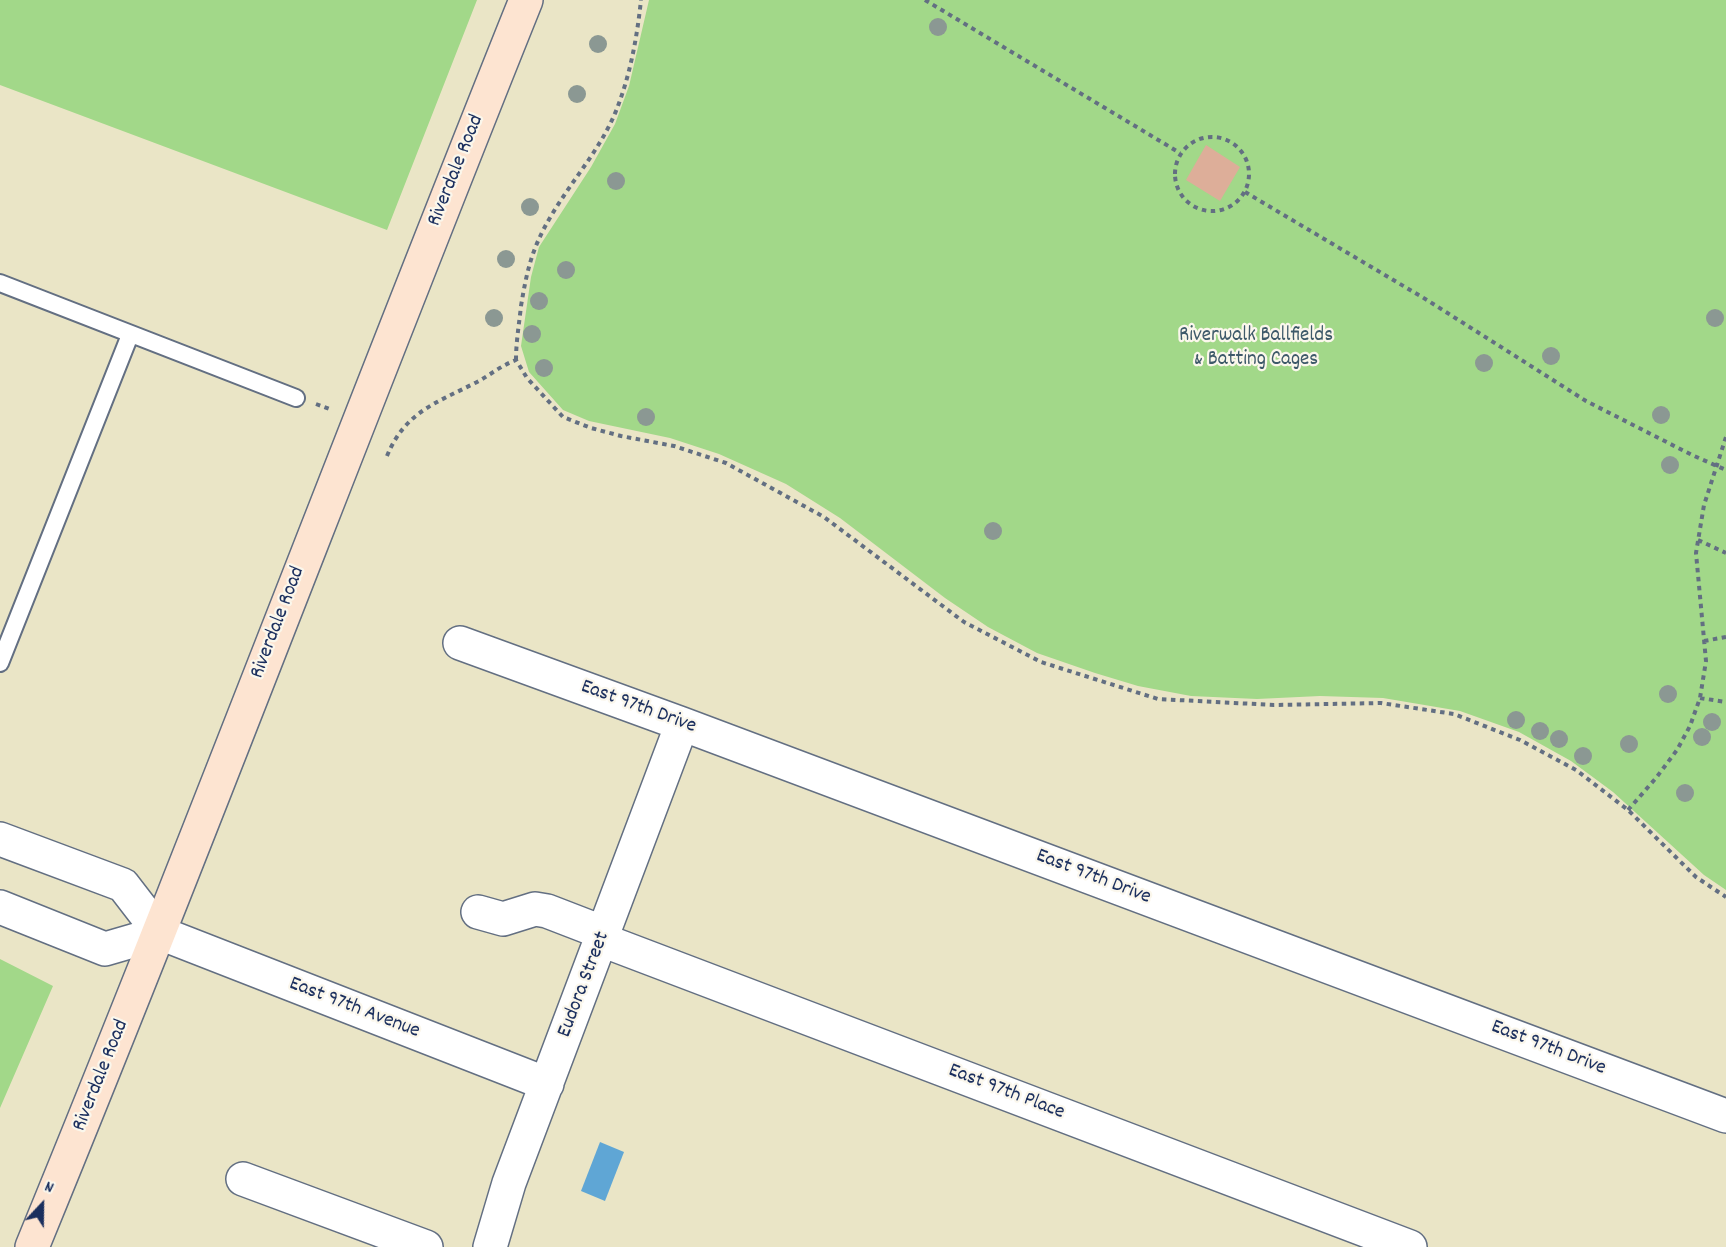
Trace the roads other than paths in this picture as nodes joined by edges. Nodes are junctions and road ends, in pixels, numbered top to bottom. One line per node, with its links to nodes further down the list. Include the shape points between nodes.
1 (526, 0): 11 (street, Riverdale Road)
2 (0, 283): 3 (lane)
3 (130, 335): 4 (lane); 6 (lane)
4 (296, 398)
5 (460, 643): 7 (street, East 97th Drive)
6 (0, 663)
7 (682, 724): 12 (street, Eudora Street); 14 (street, East 97th Drive)
8 (0, 839): 11 (street, via 123,885)
9 (0, 907): 11 (street, via 105,949)
10 (478, 912): 12 (street, East 97th Place, via 503,919 535,909 547,911)
11 (160, 933): 13 (street, East 97th Avenue); 16 (street, Riverdale Road)
12 (603, 936): 13 (street, Eudora Street); 19 (street, East 97th Place)
13 (548, 1084): 18 (street, Eudora Street, via 509,1183)
14 (1726, 1116)
15 (243, 1179): 17 (street)
16 (32, 1247)
17 (426, 1247)
18 (490, 1247)
19 (1410, 1247)

